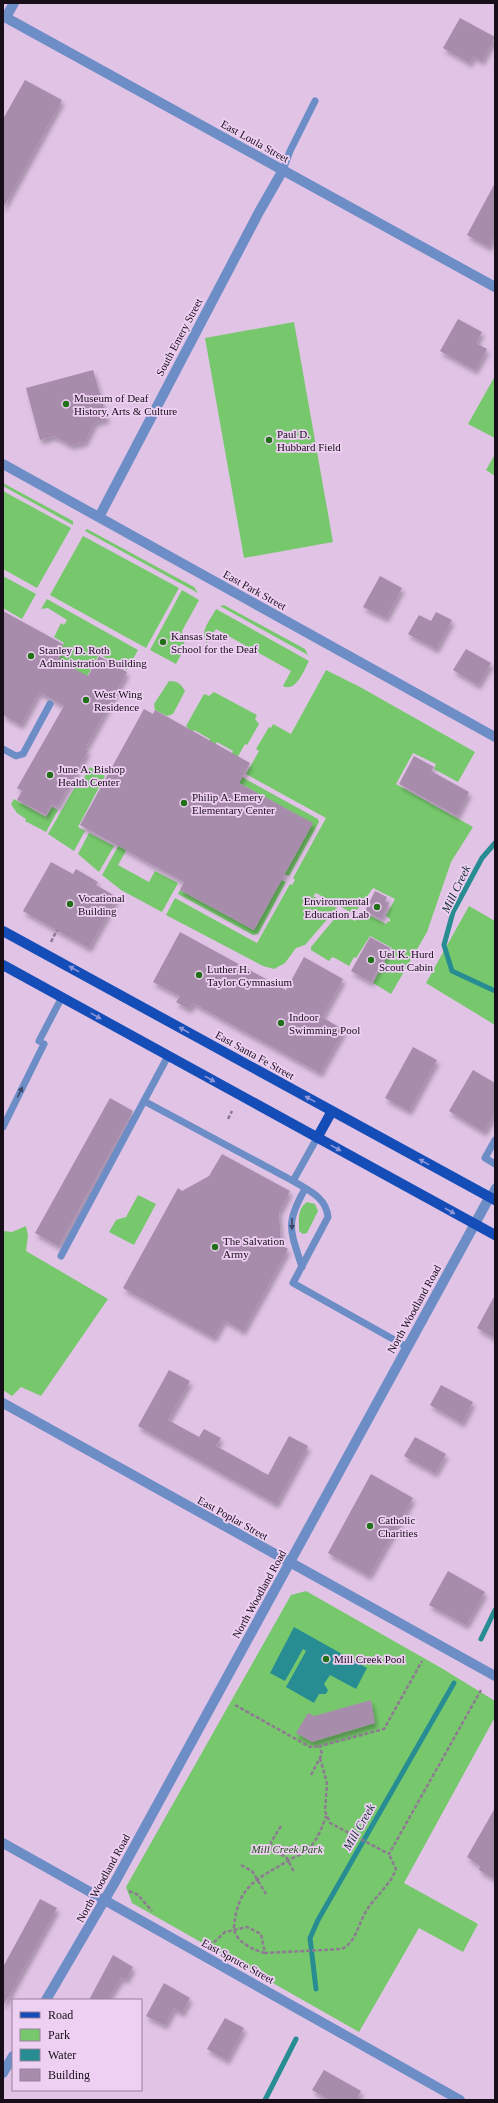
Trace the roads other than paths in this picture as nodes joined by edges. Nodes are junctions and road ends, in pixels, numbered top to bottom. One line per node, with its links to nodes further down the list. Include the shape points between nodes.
1 (14, 3): 2 (street)
2 (4, 17): 4 (street, East Loula Street)
3 (315, 101): 4 (lane)
4 (283, 170): 5 (street, East Loula Street); 7 (street, South Emery Street)
5 (495, 287)
6 (3, 464): 7 (street, East Park Street)
7 (99, 517): 9 (street, East Park Street)
8 (50, 704): 10 (lane, via 23,754 16,756)
9 (495, 737)
10 (3, 750)
11 (3, 931): 16 (main road, East Santa Fe Street, one-way to 11)
12 (3, 965): 13 (main road)
13 (62, 997): 14 (main road, one-way to 14); 17 (lane, one-way to 13)
14 (168, 1056): 15 (lane); 18 (main road, one-way to 18)
15 (144, 1101): 21 (lane); 27 (lane)
16 (332, 1111): 18 (main road); 24 (main road, East Santa Fe Street, one-way to 16)
17 (3, 1127)
18 (317, 1138): 21 (lane); 25 (main road, one-way to 25)
19 (495, 1140): 20 (lane, via 485,1158)
20 (495, 1164)
21 (293, 1181): 23 (lane)
22 (495, 1187): 24 (lane)
23 (305, 1189): 28 (lane, one-way to 28, via 292,1213 291,1222 292,1236); 28 (lane, via 318,1196 327,1209 328,1217)
24 (492, 1199): 25 (street, North Woodland Road)
25 (473, 1224): 26 (main road); 29 (street, North Woodland Road)
26 (495, 1235)
27 (61, 1256)
28 (302, 1267): 29 (lane, via 293,1283)
29 (407, 1347): 31 (street, North Woodland Road)
30 (3, 1403): 31 (street, East Poplar Street)
31 (290, 1563): 32 (street, East Poplar Street); 34 (street, North Woodland Road)
32 (495, 1676)
33 (3, 1842): 34 (street, East Spruce Street)
34 (105, 1900): 35 (street, North Woodland Road); 38 (street, East Spruce Street)
35 (47, 1999)
36 (12, 2058): 37 (street)
37 (3, 2072)
38 (460, 2100)

